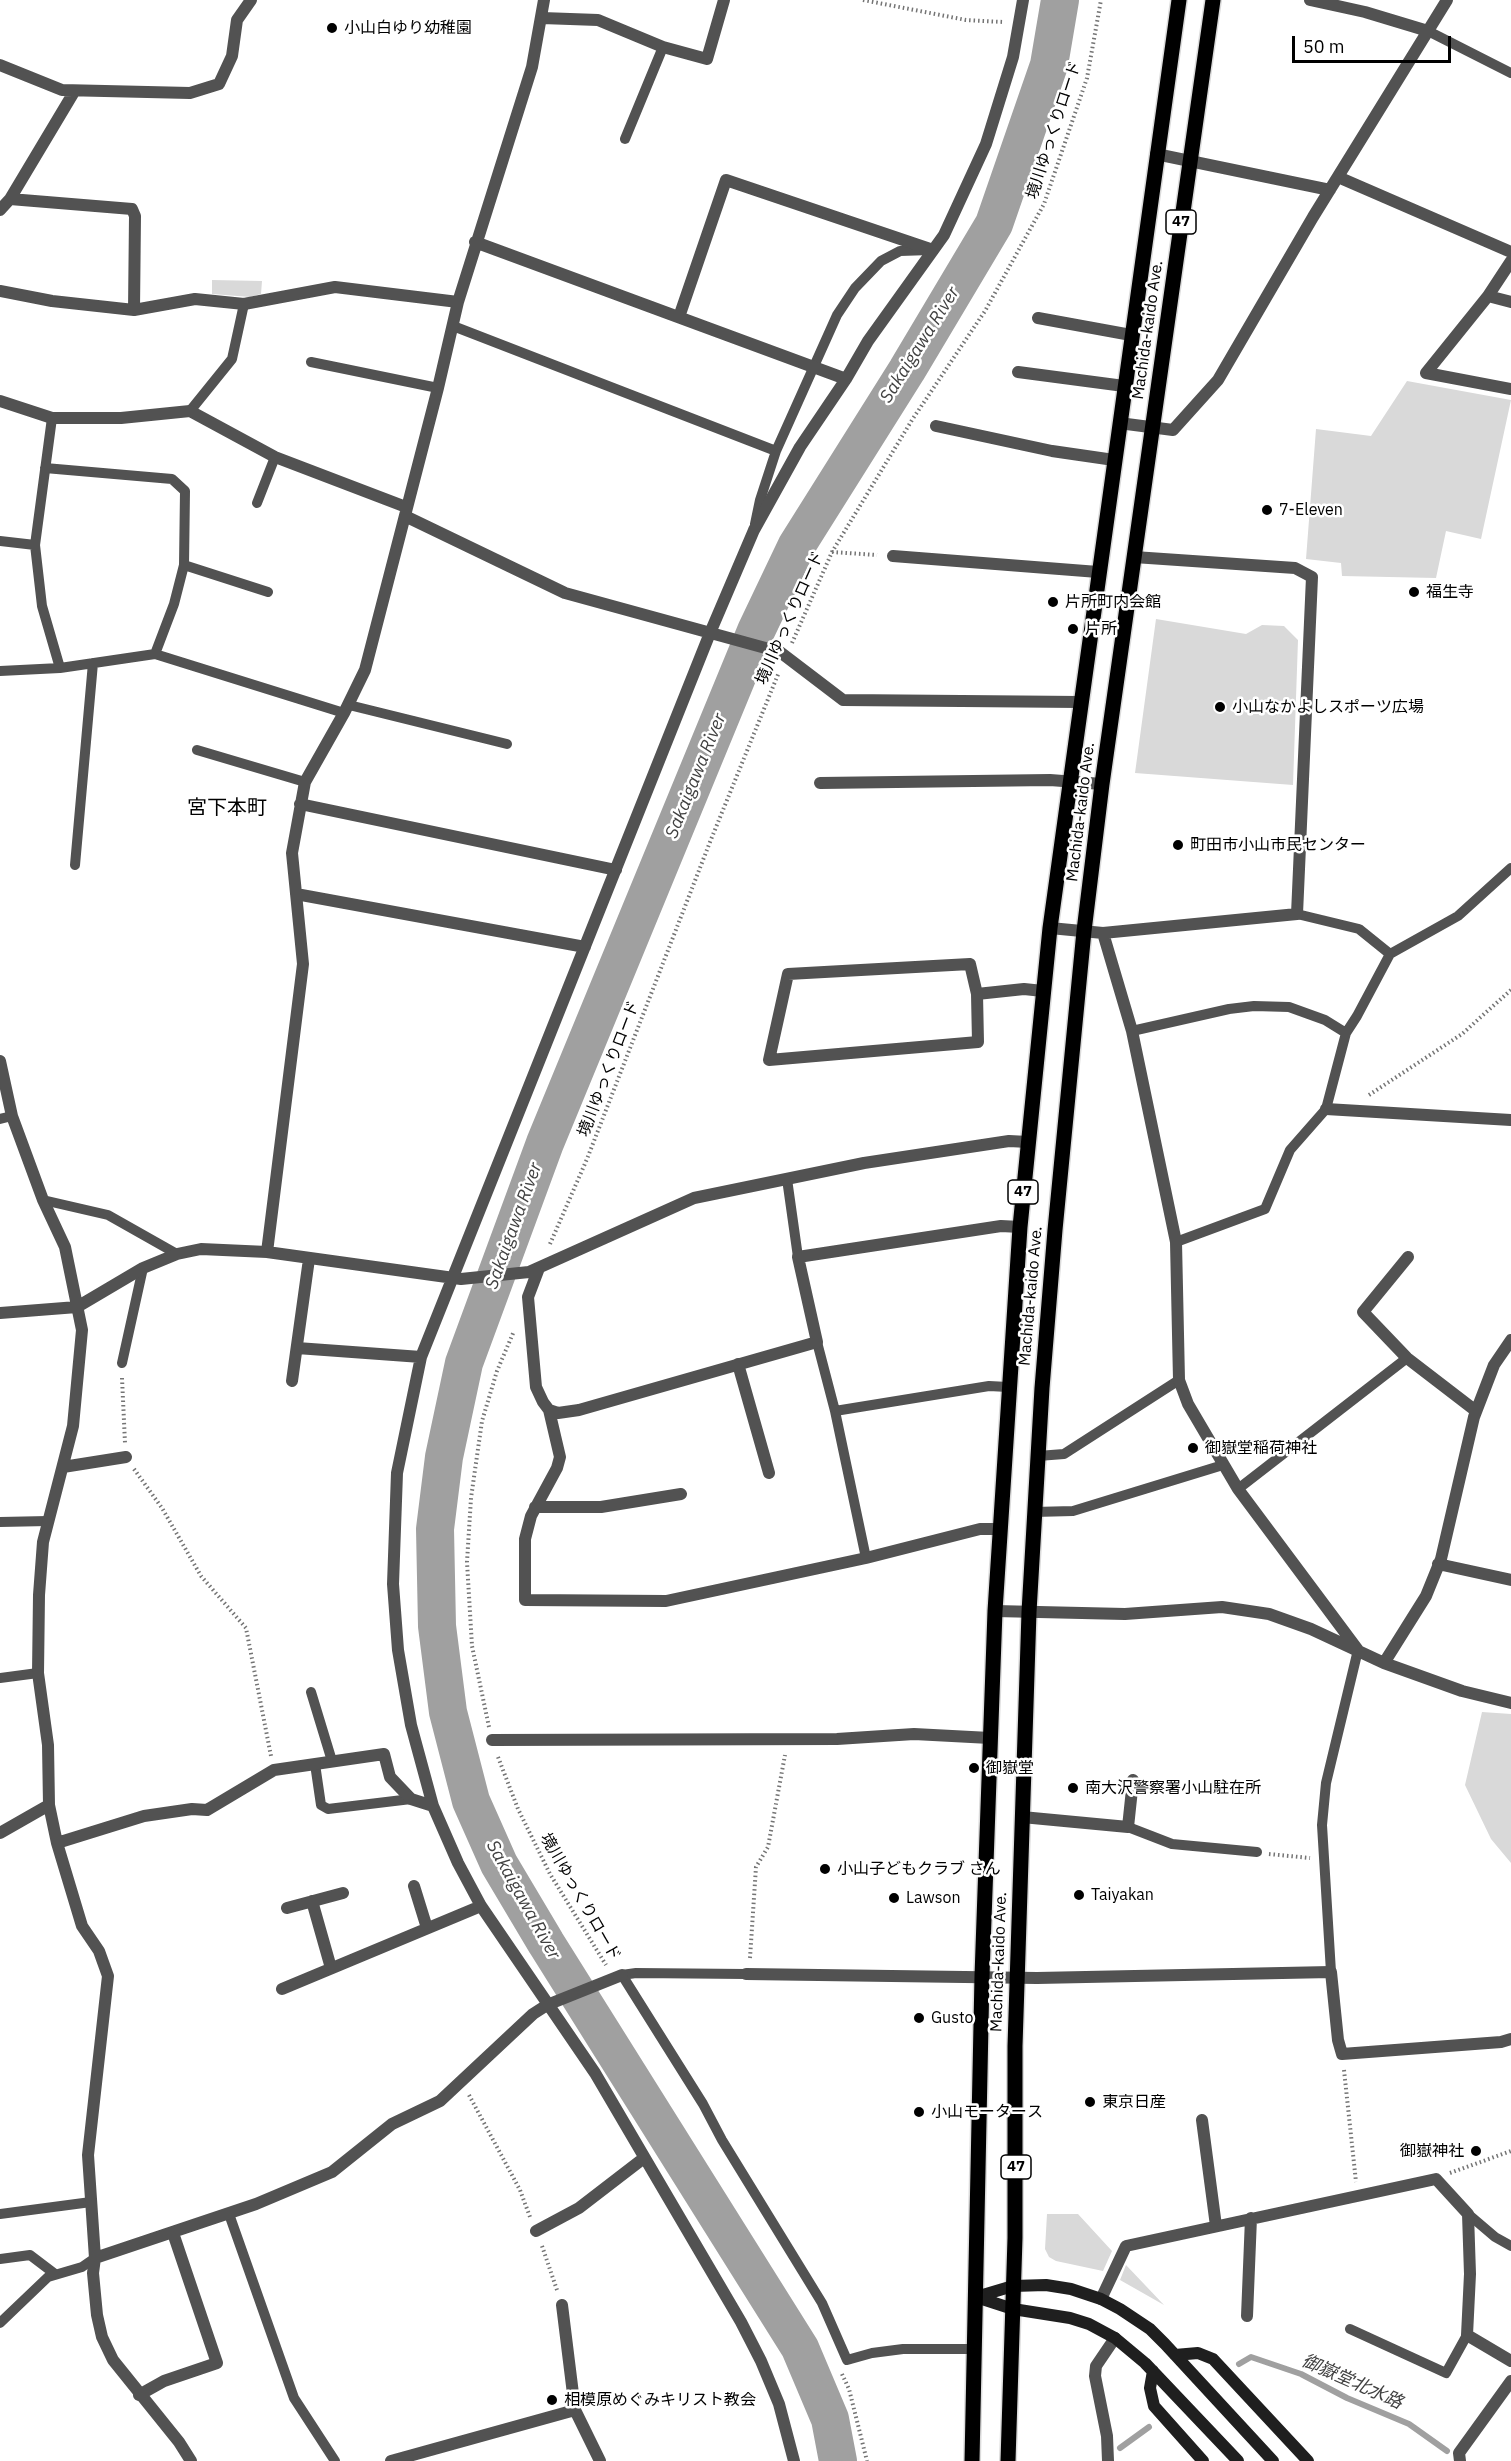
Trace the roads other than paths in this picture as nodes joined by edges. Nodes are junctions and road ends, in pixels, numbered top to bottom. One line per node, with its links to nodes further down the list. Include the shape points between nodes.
1 (251, 0): 14 (street, via 237,20 232,56 219,84 190,93)
2 (544, 0): 9 (street)
3 (723, 0): 11 (street, via 707,59)
4 (1023, 0): 23 (street, via 1013,57 986,144 944,235)
5 (1179, 0): 16 (main road, Machida-kaido Ave. / 47)
6 (1213, 0): 17 (main road, Machida-kaido Ave. / 47)
7 (1310, 0): 10 (street)
8 (1447, 0): 10 (street)
9 (542, 18): 11 (street, via 598,20); 22 (street, via 532,67)
10 (1428, 31): 13 (lane); 18 (street)
11 (663, 47): 15 (lane)
12 (0, 65): 14 (street)
13 (1511, 73)
14 (74, 92): 20 (street)
15 (625, 139)
16 (1156, 154): 17 (street); 35 (main road, Machida-kaido Ave. / 47)
17 (1190, 160): 19 (street); 48 (main road, Machida-kaido Ave. / 47)
18 (1338, 177): 19 (street); 24 (street)
19 (1330, 190): 48 (street, via 1218,380 1173,430)
20 (10, 199): 21 (street); 31 (street, via 132,209)
21 (0, 210)
22 (475, 243): 28 (street); 32 (street)
23 (933, 250): 32 (street, via 726,180); 37 (lane, via 900,251 870,271 837,315); 39 (street, via 868,341)
24 (1511, 252)
25 (1511, 261): 27 (street)
26 (0, 291): 31 (street)
27 (1488, 296): 29 (street); 42 (street, via 1426,373)
28 (458, 302): 30 (street, via 335,287); 34 (street)
29 (1511, 302)
30 (244, 304): 31 (street, via 195,299); 44 (lane, via 232,359)
31 (134, 310)
32 (679, 317): 37 (street)
33 (1038, 318): 35 (street)
34 (453, 326): 41 (street); 49 (lane)
35 (1131, 335): 40 (main road, Machida-kaido Ave. / 47)
36 (311, 362): 41 (lane)
37 (814, 367): 39 (street); 49 (lane)
38 (1018, 372): 40 (street)
39 (846, 379): 55 (street, via 800,447)
40 (1124, 386): 46 (main road, Machida-kaido Ave. / 47)
41 (438, 388): 54 (street)
42 (1511, 389)
43 (0, 401): 45 (street)
44 (190, 411): 45 (street, via 121,418); 50 (street)
45 (52, 418): 52 (lane)
46 (1119, 423): 48 (street); 51 (main road, Machida-kaido Ave. / 47)
47 (936, 426): 51 (street, via 1052,452)
48 (1152, 428): 59 (main road, Machida-kaido Ave. / 47)
49 (776, 451): 55 (lane)
50 (275, 457): 53 (lane); 54 (street)
51 (1114, 460): 61 (main road, Machida-kaido Ave. / 47)
52 (45, 468): 57 (lane); 60 (lane, via 172,479 185,490)
53 (257, 503)
54 (406, 511): 63 (street, via 565,593); 69 (street, via 365,670)
55 (754, 530): 63 (street)
56 (0, 541): 57 (lane)
57 (34, 545): 66 (lane, via 42,606)
58 (893, 556): 61 (street)
59 (1134, 557): 75 (main road, Machida-kaido Ave. / 47); 81 (street, via 1294,568 1312,577)
60 (184, 565): 62 (lane); 64 (lane)
61 (1098, 572): 68 (main road, Machida-kaido Ave. / 47)
62 (268, 592)
63 (716, 635): 68 (street, via 783,655 843,700); 79 (street)
64 (155, 654): 65 (lane); 69 (lane)
65 (93, 663): 66 (lane); 77 (lane)
66 (60, 668): 67 (lane)
67 (0, 671)
68 (1080, 702): 72 (main road, Machida-kaido Ave. / 47)
69 (346, 709): 70 (lane); 73 (street)
70 (507, 744)
71 (197, 750): 73 (lane)
72 (1069, 781): 74 (street); 75 (street); 82 (main road, Machida-kaido Ave. / 47)
73 (305, 782): 76 (street)
74 (820, 783)
75 (1102, 784): 83 (main road, Machida-kaido Ave. / 47)
76 (300, 804): 79 (street); 80 (street, via 292,853)
77 (75, 865)
78 (1511, 868): 86 (lane, via 1458,916)
79 (616, 870): 85 (street)
80 (296, 894): 85 (street); 100 (street, via 303,964)
81 (1297, 914): 84 (street); 86 (lane, via 1359,929)
82 (1050, 928): 83 (street); 87 (main road, Machida-kaido Ave. / 47)
83 (1084, 931): 84 (street); 123 (main road, Machida-kaido Ave. / 47)
84 (1103, 933): 89 (street)
85 (585, 947): 107 (street)
86 (1390, 954): 90 (lane)
87 (1043, 991): 88 (street); 95 (main road, Machida-kaido Ave. / 47)
88 (977, 994): 88 (street, via 969,964 788,974 769,1060 978,1042)
89 (1132, 1031): 90 (lane, via 1254,1006 1289,1007); 99 (street)
90 (1346, 1032): 92 (lane)
91 (0, 1060): 93 (street)
92 (1326, 1109): 94 (street); 99 (lane, via 1290,1150 1265,1209)
93 (6, 1117): 97 (street)
94 (1511, 1120)
95 (1028, 1142): 96 (street, via 1009,1141 864,1163); 98 (main road, Machida-kaido Ave. / 47)
96 (787, 1179): 102 (lane); 106 (street, via 694,1198)
97 (43, 1200): 101 (lane, via 108,1215); 108 (street, via 65,1247)
98 (1020, 1227): 102 (street, via 1001,1226); 119 (main road, Machida-kaido Ave. / 47)
99 (1176, 1242): 117 (street)
100 (267, 1252): 101 (street, via 201,1249); 104 (street)
101 (177, 1254): 105 (street)
102 (798, 1257): 111 (street)
103 (1408, 1257): 114 (street, via 1363,1312)
104 (309, 1259): 107 (street); 112 (street)
105 (143, 1268): 108 (street); 115 (lane)
106 (534, 1270): 107 (street); 120 (street, via 528,1297 536,1387)
107 (457, 1278): 113 (street)
108 (77, 1307): 109 (street); 126 (street, via 82,1330 73,1426)
109 (0, 1313)
110 (1511, 1341): 122 (street, via 1494,1365)
111 (817, 1342): 116 (street); 121 (lane)
112 (297, 1348): 113 (street); 118 (street)
113 (421, 1357): 153 (street, via 398,1473 393,1584 398,1650 411,1725)
114 (1407, 1358): 122 (street); 128 (lane)
115 (122, 1363)
116 (738, 1364): 120 (street, via 579,1410); 127 (street)
117 (1179, 1380): 123 (lane, via 1064,1454); 125 (street)
118 (292, 1382)
119 (1008, 1387): 121 (lane, via 989,1386); 134 (main road, Machida-kaido Ave. / 47)
120 (549, 1410): 130 (street, via 560,1456)
121 (835, 1411): 135 (lane)
122 (1476, 1411): 136 (street)
123 (1038, 1456): 131 (main road, Machida-kaido Ave. / 47)
124 (126, 1457): 126 (street)
125 (1222, 1465): 128 (street); 131 (lane, via 1073,1511)
126 (63, 1467): 132 (street)
127 (769, 1473)
128 (1238, 1489): 140 (street)
129 (681, 1494): 130 (street, via 601,1506)
130 (536, 1507): 135 (street, via 525,1539 525,1600 666,1601)
131 (1034, 1512): 139 (main road, Machida-kaido Ave. / 47)
132 (48, 1521): 133 (lane); 142 (street, via 39,1595)
133 (0, 1522)
134 (999, 1529): 135 (street, via 980,1529); 138 (main road, Machida-kaido Ave. / 47)
135 (866, 1558)
136 (1438, 1564): 137 (street); 141 (street, via 1426,1596)
137 (1511, 1580)
138 (995, 1611): 139 (street); 146 (main road, Machida-kaido Ave. / 47)
139 (1029, 1612): 140 (street, via 1125,1614 1222,1607 1269,1614); 154 (main road, Machida-kaido Ave. / 47)
140 (1358, 1650): 141 (street); 166 (lane, via 1326,1783 1322,1825)
141 (1384, 1663): 145 (street, via 1462,1691)
142 (38, 1673): 143 (lane); 152 (street, via 48,1745)
143 (0, 1678)
144 (311, 1692): 148 (lane)
145 (1511, 1703)
146 (990, 1738): 147 (street, via 914,1734 837,1739); 168 (main road, Machida-kaido Ave. / 47)
147 (492, 1740)
148 (332, 1761): 149 (street); 151 (street, via 384,1754 390,1777)
149 (315, 1764): 151 (lane, via 321,1805 328,1809); 157 (street, via 274,1770 207,1810 144,1816)
150 (1133, 1780): 155 (street)
151 (411, 1799): 153 (street)
152 (49, 1805): 156 (street); 157 (street)
153 (433, 1806): 162 (street)
154 (1022, 1817): 155 (street); 169 (main road, Machida-kaido Ave. / 47)
155 (1128, 1827): 158 (lane, via 1172,1844)
156 (0, 1833)
157 (57, 1843): 176 (street, via 82,1926 99,1951 108,1976 88,2155)
158 (1257, 1852)
159 (414, 1886): 164 (street)
160 (343, 1893): 161 (street)
161 (312, 1901): 163 (street); 165 (street)
162 (481, 1906): 164 (street); 172 (street)
163 (288, 1908)
164 (427, 1928): 165 (street)
165 (332, 1968): 171 (street)
166 (1331, 1972): 169 (street); 173 (street, via 1342,2054)
167 (748, 1974): 168 (street); 170 (lane, via 636,1973)
168 (982, 1976): 169 (street); 189 (main road, Machida-kaido Ave. / 47)
169 (1017, 1977): 188 (main road, Machida-kaido Ave. / 47)
170 (615, 1978): 172 (street); 198 (lane, via 703,2104 822,2303 847,2360 903,2349)
171 (282, 1989)
172 (551, 2004): 175 (street); 178 (street, via 533,2014 440,2101 392,2124 332,2172)
173 (1511, 2039)
174 (1202, 2120): 181 (street)
175 (644, 2158): 182 (street, via 579,2208); 210 (street, via 761,2361 779,2404)
176 (91, 2202): 177 (lane); 185 (street)
177 (0, 2214)
178 (229, 2214): 183 (street); 207 (lane, via 294,2398)
179 (1468, 2214): 180 (street, via 1436,2179); 184 (lane); 196 (street)
180 (1251, 2218): 181 (street); 193 (street)
181 (1216, 2226): 190 (street, via 1126,2246)
182 (536, 2231)
183 (173, 2233): 185 (street); 203 (street, via 217,2363 164,2381)
184 (1511, 2246)
185 (95, 2258): 187 (lane, via 82,2267); 203 (street, via 93,2273 102,2337 113,2360)
186 (0, 2259): 187 (lane, via 30,2255)
187 (55, 2274): 194 (lane)
188 (1013, 2286): 189 (main road); 190 (main road, via 1046,2285); 192 (main road, Machida-kaido Ave. / 47)
189 (976, 2297): 192 (main road); 198 (main road, Machida-kaido Ave. / 47)
190 (1101, 2299): 199 (main road, via 1150,2329)
191 (562, 2305): 205 (street)
192 (1013, 2310): 197 (main road, via 1070,2318); 212 (main road, Machida-kaido Ave. / 47)
193 (1247, 2316)
194 (0, 2323)
195 (1350, 2329): 196 (lane, via 1446,2373)
196 (1467, 2335): 200 (street)
197 (1115, 2338): 201 (main road); 213 (street, via 1096,2366 1095,2376)
198 (974, 2349): 211 (main road, Machida-kaido Ave. / 47)
199 (1175, 2355): 216 (main road); 217 (main road, via 1198,2353 1213,2359)
200 (1511, 2361)
201 (1153, 2371): 214 (main road, via 1150,2388 1154,2406); 215 (main road)
202 (1511, 2381): 204 (street)
203 (140, 2395): 206 (street)
204 (1506, 2396): 218 (street, via 1459,2453)
205 (575, 2410): 208 (street); 209 (street)
206 (191, 2461)
207 (335, 2461)
208 (391, 2461)
209 (600, 2461)
210 (794, 2461)
211 (972, 2461)
212 (1008, 2461)
213 (1108, 2461)
214 (1203, 2461)
215 (1238, 2461)
216 (1273, 2461)
217 (1308, 2461)
218 (1460, 2461)

